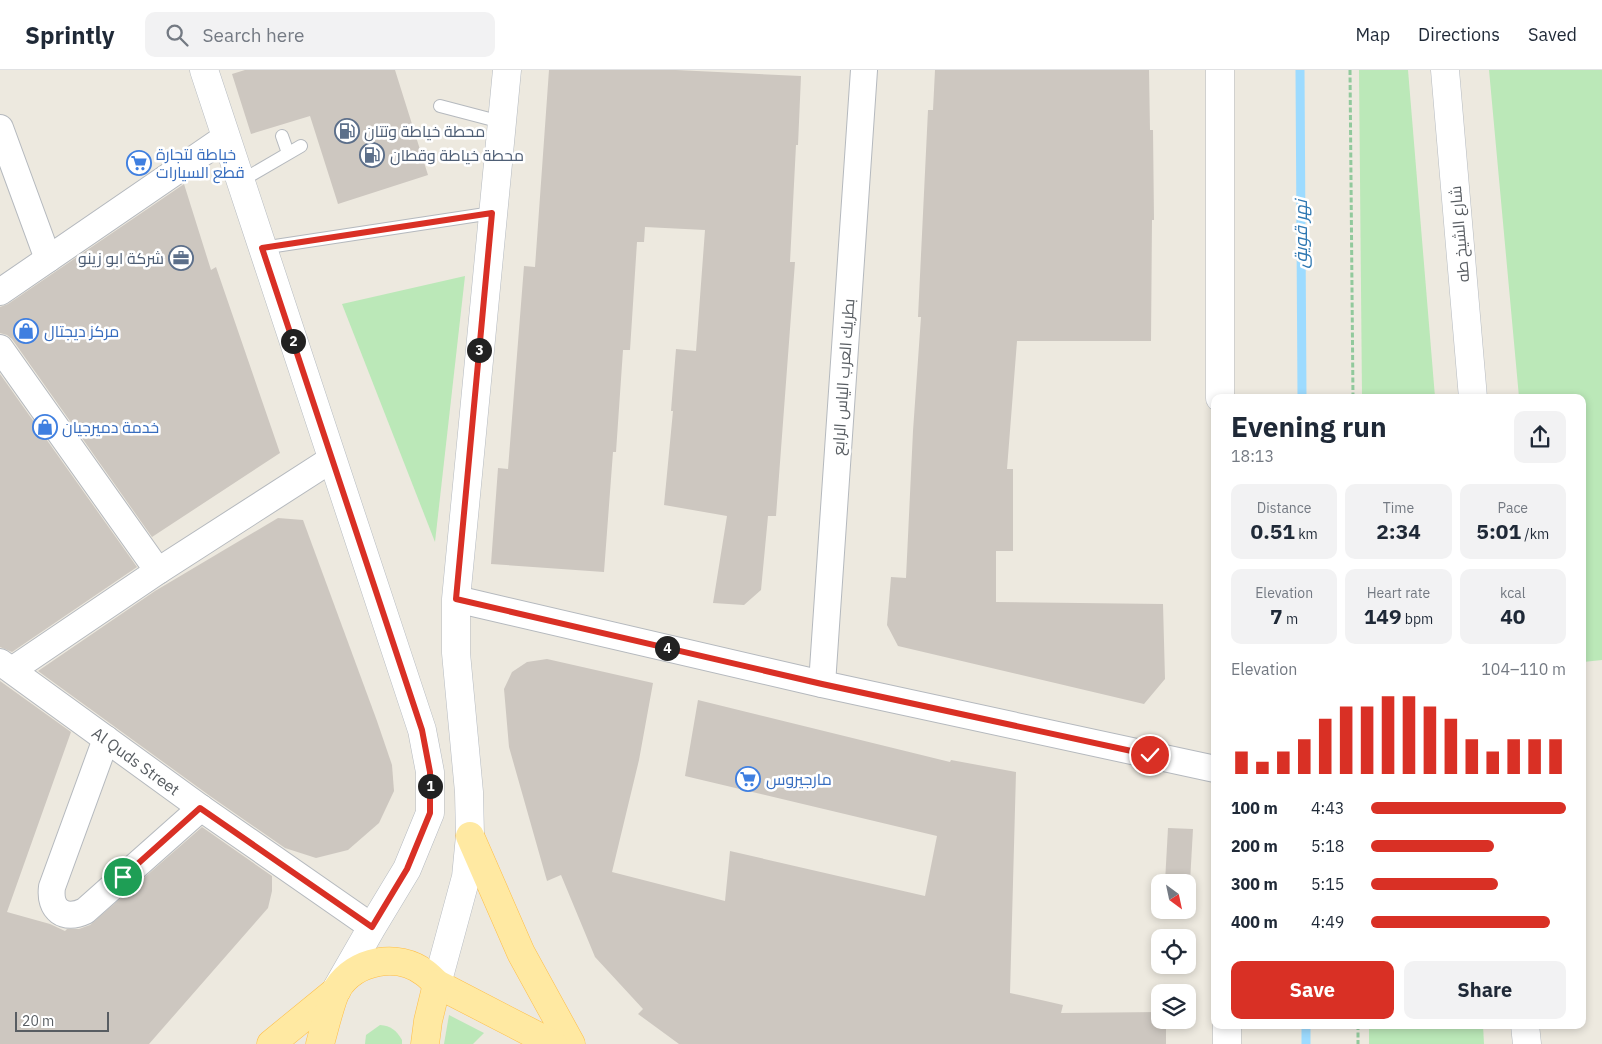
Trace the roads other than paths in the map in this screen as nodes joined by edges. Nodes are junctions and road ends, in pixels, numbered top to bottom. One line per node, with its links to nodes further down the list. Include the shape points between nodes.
1 (204, 70): 10 (main road)
2 (506, 70): 7 (main road)
3 (864, 70): 25 (street, بطريك العرب الياس الرابع)
4 (1220, 70): 19 (main road)
5 (1446, 70): 20 (main road, شارع الشيخ طه)
6 (440, 106): 7 (lane)
7 (501, 122): 14 (main road)
8 (0, 128): 16 (street)
9 (282, 136): 12 (lane)
10 (226, 137): 13 (main road); 16 (street)
11 (301, 146): 12 (lane)
12 (288, 153): 13 (lane)
13 (241, 181): 15 (main road)
14 (492, 213): 15 (lane); 23 (main road)
15 (262, 248): 21 (main road)
16 (48, 259): 17 (street)
17 (0, 292)
18 (0, 348): 22 (street)
19 (1220, 394)
20 (1473, 394)
21 (332, 459): 22 (street); 30 (main road, via 422,730 430,772 430,813 407,869)
22 (158, 572): 24 (street)
23 (456, 599): 25 (street); 29 (main road, via 456,653 470,792)
24 (6, 666): 26 (street, Al Quds Street)
25 (822, 684): 27 (street)
26 (106, 739): 28 (street, Al Quds Street); 28 (street, via 52,887 50,896 59,912 68,916 85,911)
27 (1211, 768)
28 (200, 808): 30 (street, Al Quds Street)
29 (470, 836): 31 (main road, via 466,877); 39 (main road, via 521,953)
30 (372, 927): 32 (main road)
31 (436, 984): 32 (main road, via 425,972 410,964 393,961 361,967); 37 (main road); 38 (main road)
32 (336, 990): 35 (main road); 36 (main road)
33 (1227, 1029): 40 (main road)
34 (1525, 1029): 41 (main road)
35 (271, 1044)
36 (320, 1044)
37 (425, 1044)
38 (553, 1044)
39 (571, 1044)
40 (1227, 1044)
41 (1527, 1044)

